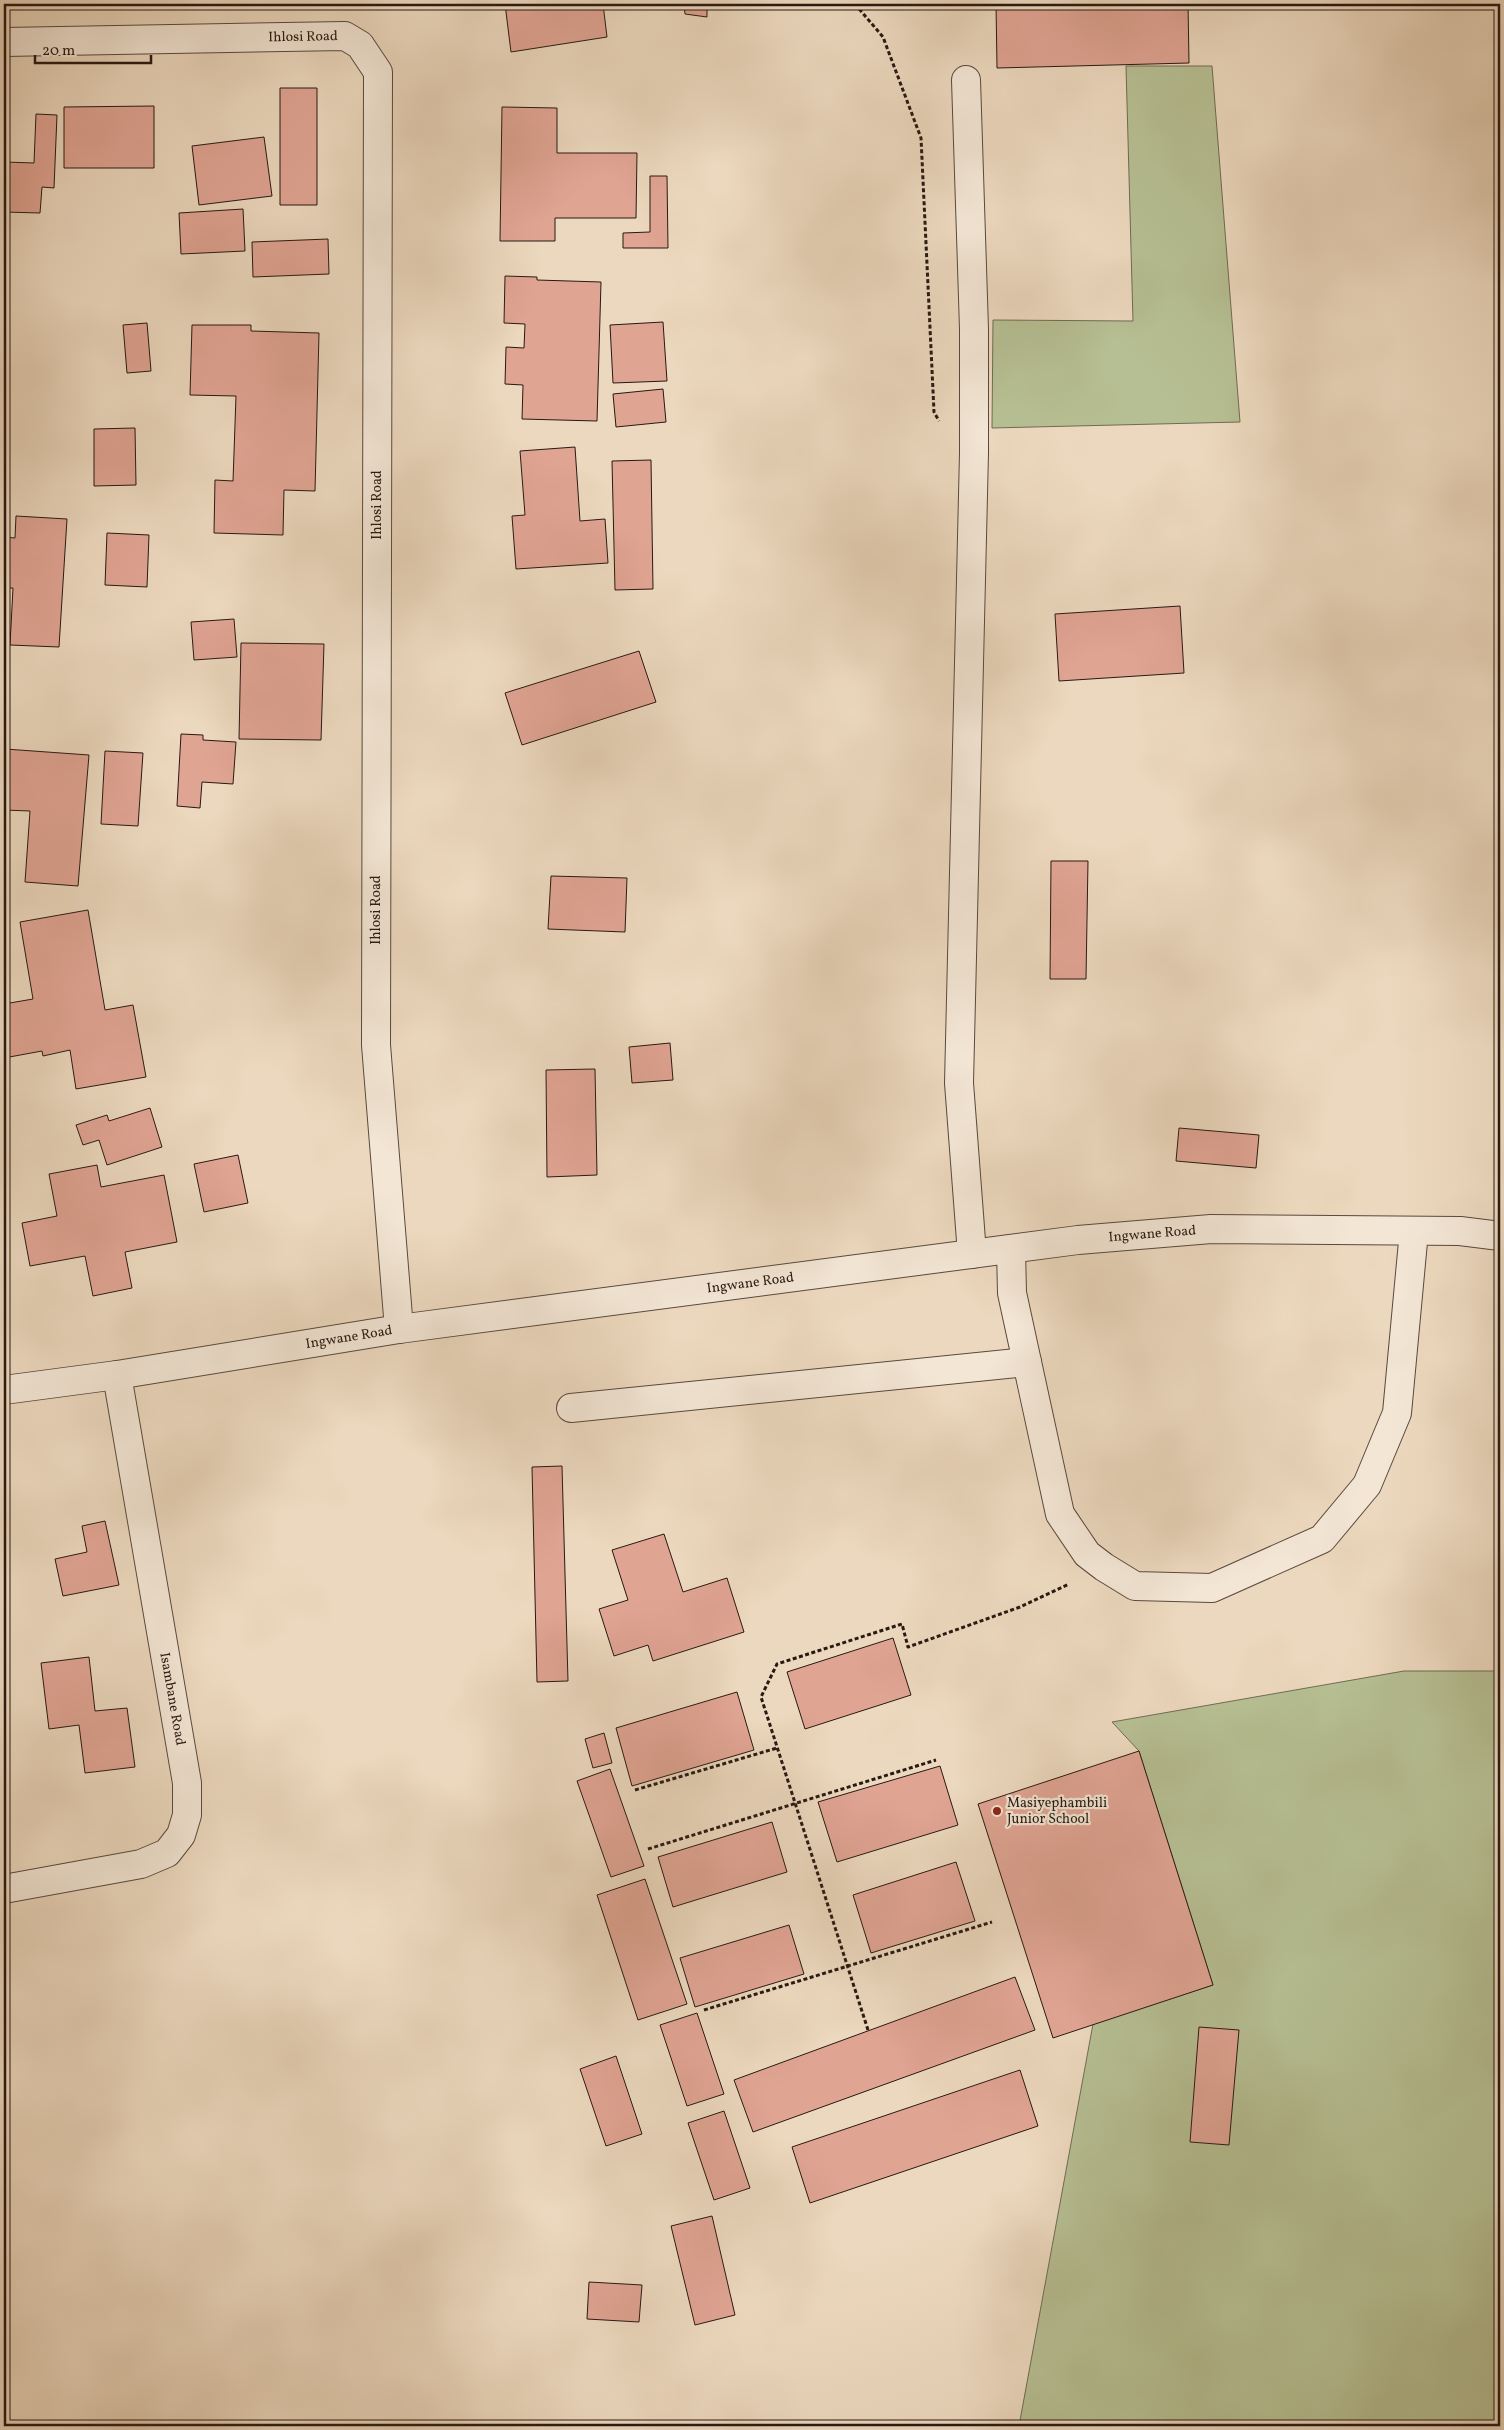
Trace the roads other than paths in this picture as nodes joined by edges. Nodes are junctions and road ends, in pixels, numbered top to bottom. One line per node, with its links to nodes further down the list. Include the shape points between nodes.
1 (4, 42): 7 (street, Ihlosi Road, via 345,36 360,46 378,72 376,1045)
2 (966, 80): 6 (street, via 974,329 974,453 960,1083)
3 (1414, 1231): 4 (street, Ingwane Road, via 1460,1231); 5 (street, Ingwane Road, via 1211,1229); 8 (street, via 1397,1413 1367,1485 1322,1539 1212,1588 1136,1586 1087,1554 1060,1514)
4 (1500, 1236)
5 (1011, 1249): 6 (street, Ingwane Road); 8 (street, via 1012,1293)
6 (972, 1254): 7 (street, Ingwane Road)
7 (399, 1329): 9 (street, Ingwane Road)
8 (1027, 1362): 11 (street)
9 (117, 1375): 10 (street, Ingwane Road); 12 (street, Isambane Road, via 186,1783 187,1814 181,1836 167,1853 141,1864)
10 (4, 1390)
11 (571, 1408)
12 (4, 1889)

